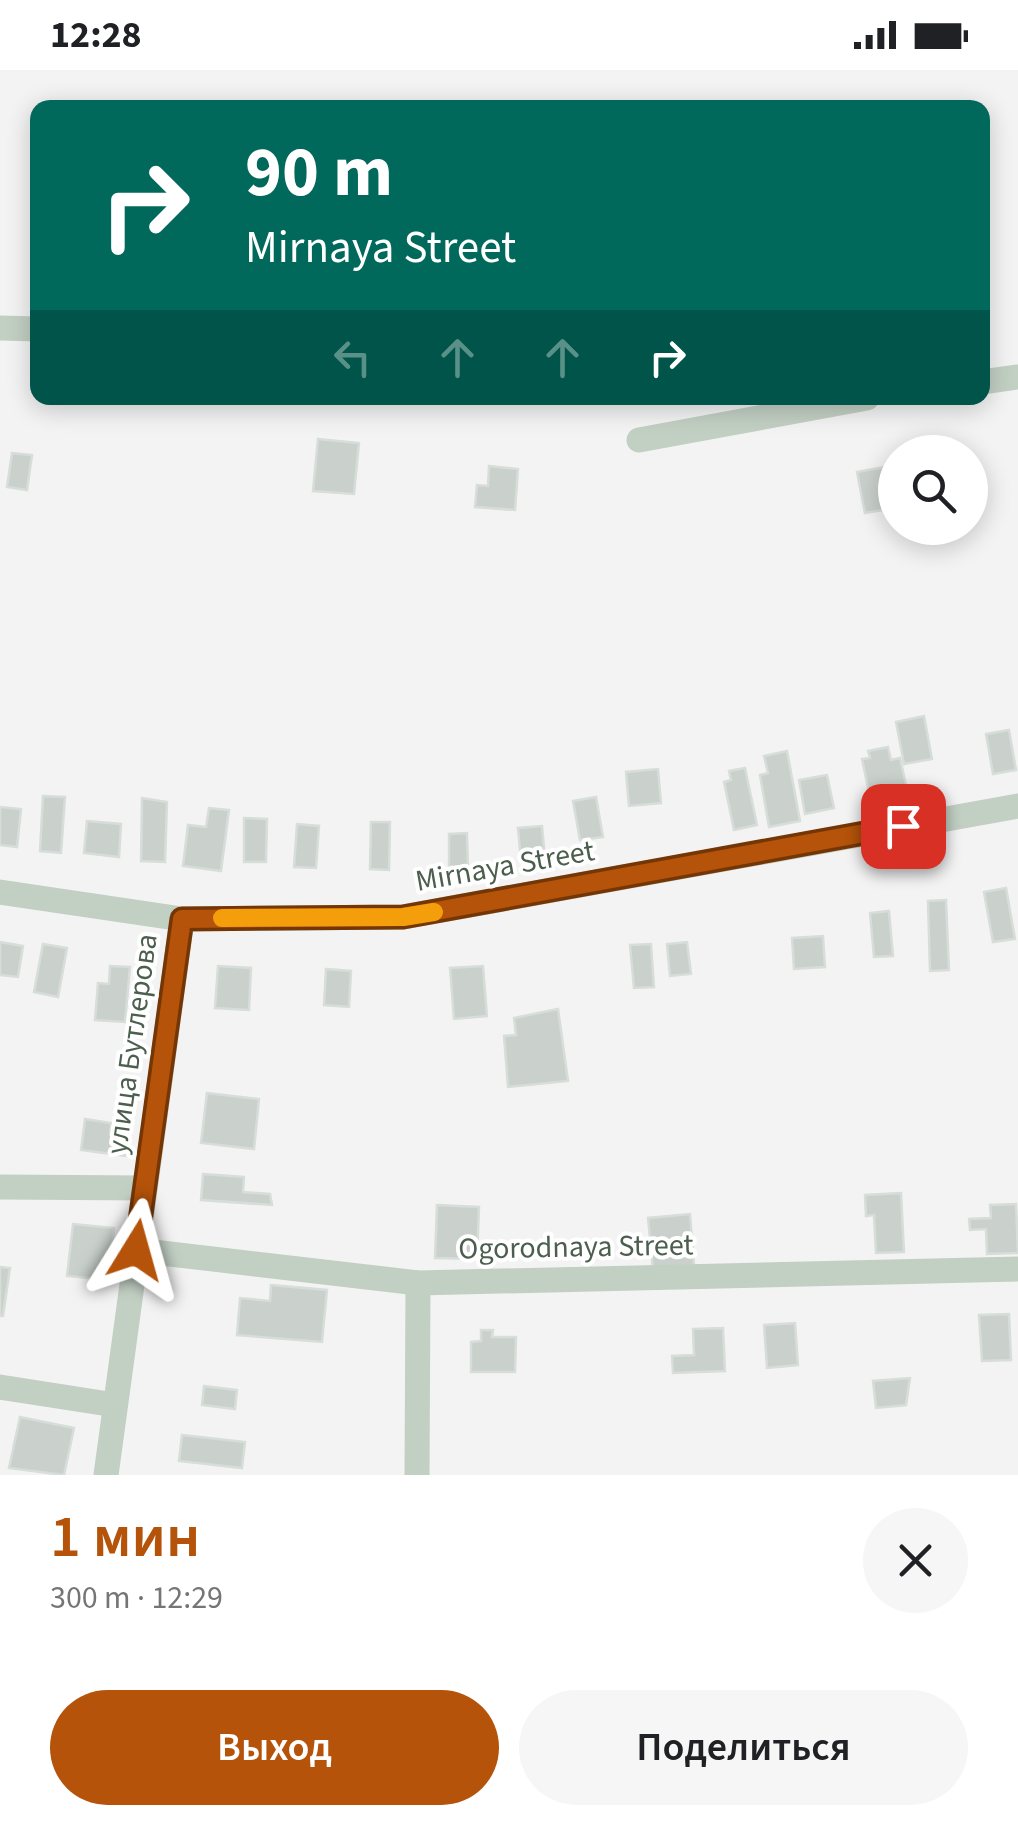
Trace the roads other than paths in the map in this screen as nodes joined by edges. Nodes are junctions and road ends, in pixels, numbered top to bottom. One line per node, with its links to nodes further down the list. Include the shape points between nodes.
1 (0, 328): 2 (street)
2 (30, 330)
3 (1018, 378): 4 (street)
4 (990, 381)
5 (805, 405): 6 (street)
6 (639, 440)
7 (1018, 806): 9 (street, Mirnaya Street, via 403,917)
8 (0, 892): 9 (street, Mirnaya Street)
9 (182, 919): 11 (street, улица Бутлерова)
10 (0, 1187): 11 (street)
11 (145, 1188): 12 (street, улица Бутлерова)
12 (136, 1250): 14 (street, Ogorodnaya Street); 16 (street, улица Бутлерова)
13 (1018, 1269): 14 (street, Ogorodnaya Street)
14 (418, 1283): 18 (street)
15 (0, 1387): 16 (street)
16 (115, 1405): 17 (street, улица Бутлерова)
17 (106, 1475)
18 (417, 1475)

